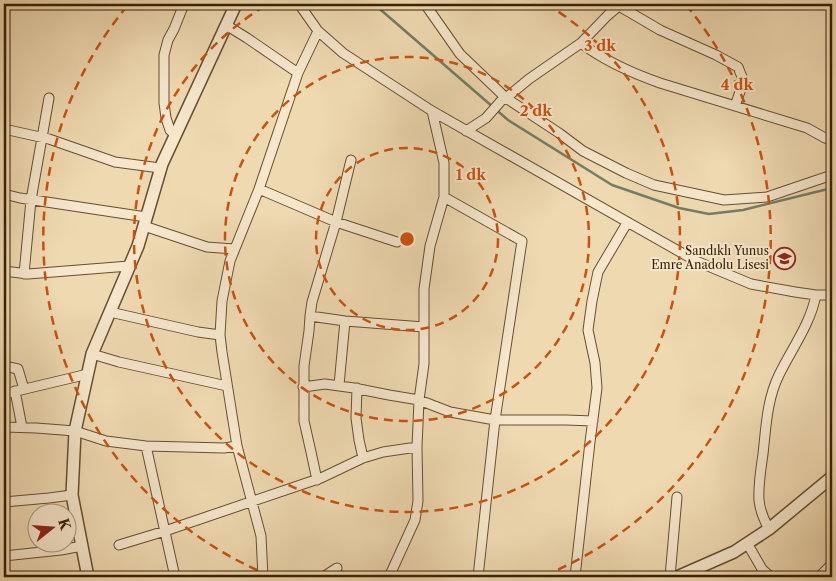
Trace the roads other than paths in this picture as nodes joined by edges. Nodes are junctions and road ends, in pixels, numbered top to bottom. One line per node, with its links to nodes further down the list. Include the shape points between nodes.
1 (184, 4): 16 (street, via 164,55 166,118)
2 (236, 4): 6 (street)
3 (299, 4): 7 (street)
4 (425, 4): 11 (street, via 460,54)
5 (620, 5): 8 (street); 12 (street, via 660,30 738,67 742,83)
6 (226, 25): 9 (street); 16 (street)
7 (318, 31): 9 (street); 13 (street, via 343,53)
8 (581, 43): 11 (street); 12 (street, via 646,78)
9 (298, 73): 22 (street)
10 (49, 98): 17 (street)
11 (504, 100): 15 (street, via 486,118); 21 (street, via 583,151 654,186 724,200 766,197)
12 (735, 106): 18 (street, via 807,128)
13 (432, 111): 15 (street); 24 (street, via 444,164)
14 (4, 129): 17 (street)
15 (466, 130): 28 (street)
16 (175, 135): 20 (street)
17 (43, 137): 20 (street, via 114,162); 25 (street)
18 (832, 140)
19 (351, 160): 27 (street)
20 (160, 168): 26 (street)
21 (832, 175)
22 (259, 188): 27 (street); 30 (street)
23 (4, 194): 25 (street)
24 (444, 197): 39 (street, via 430,246 424,289); 51 (street, via 522,241)
25 (31, 200): 26 (street); 33 (street)
26 (145, 222): 30 (street, via 207,247); 31 (street)
27 (336, 222): 29 (street); 37 (street)
28 (627, 223): 34 (street, via 696,261 751,284); 52 (street, via 598,272 592,302 588,330 597,388)
29 (397, 242)
30 (234, 249): 40 (street, via 222,301)
31 (129, 266): 33 (street); 36 (street)
32 (4, 271): 33 (street)
33 (24, 274)
34 (816, 294): 35 (street); 66 (street, via 805,327 778,376 769,404 759,500)
35 (832, 294)
36 (110, 312): 40 (street); 41 (street)
37 (310, 316): 38 (street); 46 (street)
38 (345, 321): 39 (street); 45 (street)
39 (424, 327): 50 (street, via 424,364)
40 (220, 335): 44 (street)
41 (92, 354): 43 (street); 44 (street)
42 (4, 366): 48 (street, via 18,369)
43 (88, 374): 48 (street); 55 (street)
44 (227, 386): 57 (street)
45 (339, 386): 46 (street, via 325,384); 47 (street)
46 (303, 388): 60 (street, via 304,421)
47 (357, 388): 50 (street); 59 (street, via 356,418)
48 (20, 390): 49 (street); 54 (street)
49 (4, 394)
50 (419, 400): 51 (street, via 450,412); 58 (street)
51 (495, 420): 52 (street); 79 (street)
52 (593, 421): 80 (street)
53 (4, 427): 54 (street)
54 (22, 427): 55 (street)
55 (75, 431): 56 (street, via 106,441); 62 (street)
56 (146, 446): 57 (street); 67 (street)
57 (237, 446): 65 (street)
58 (417, 447): 59 (street); 78 (street, via 415,520)
59 (363, 458): 60 (street)
60 (317, 480): 65 (street)
61 (830, 480): 66 (street)
62 (72, 495): 64 (street); 70 (street)
63 (677, 497): 81 (street)
64 (4, 502)
65 (251, 502): 67 (street); 76 (street, via 261,536)
66 (769, 529): 68 (street)
67 (165, 531): 69 (street); 75 (street)
68 (747, 543): 82 (street); 83 (street, via 762,569)
69 (119, 545)
70 (82, 546): 71 (street); 74 (street)
71 (4, 556)
72 (832, 564): 84 (street)
73 (337, 568): 77 (street)
74 (88, 577)
75 (175, 577)
76 (263, 577)
77 (324, 577)
78 (389, 577)
79 (478, 577)
80 (575, 577)
81 (670, 577)
82 (677, 577)
83 (771, 577)
84 (819, 577)

